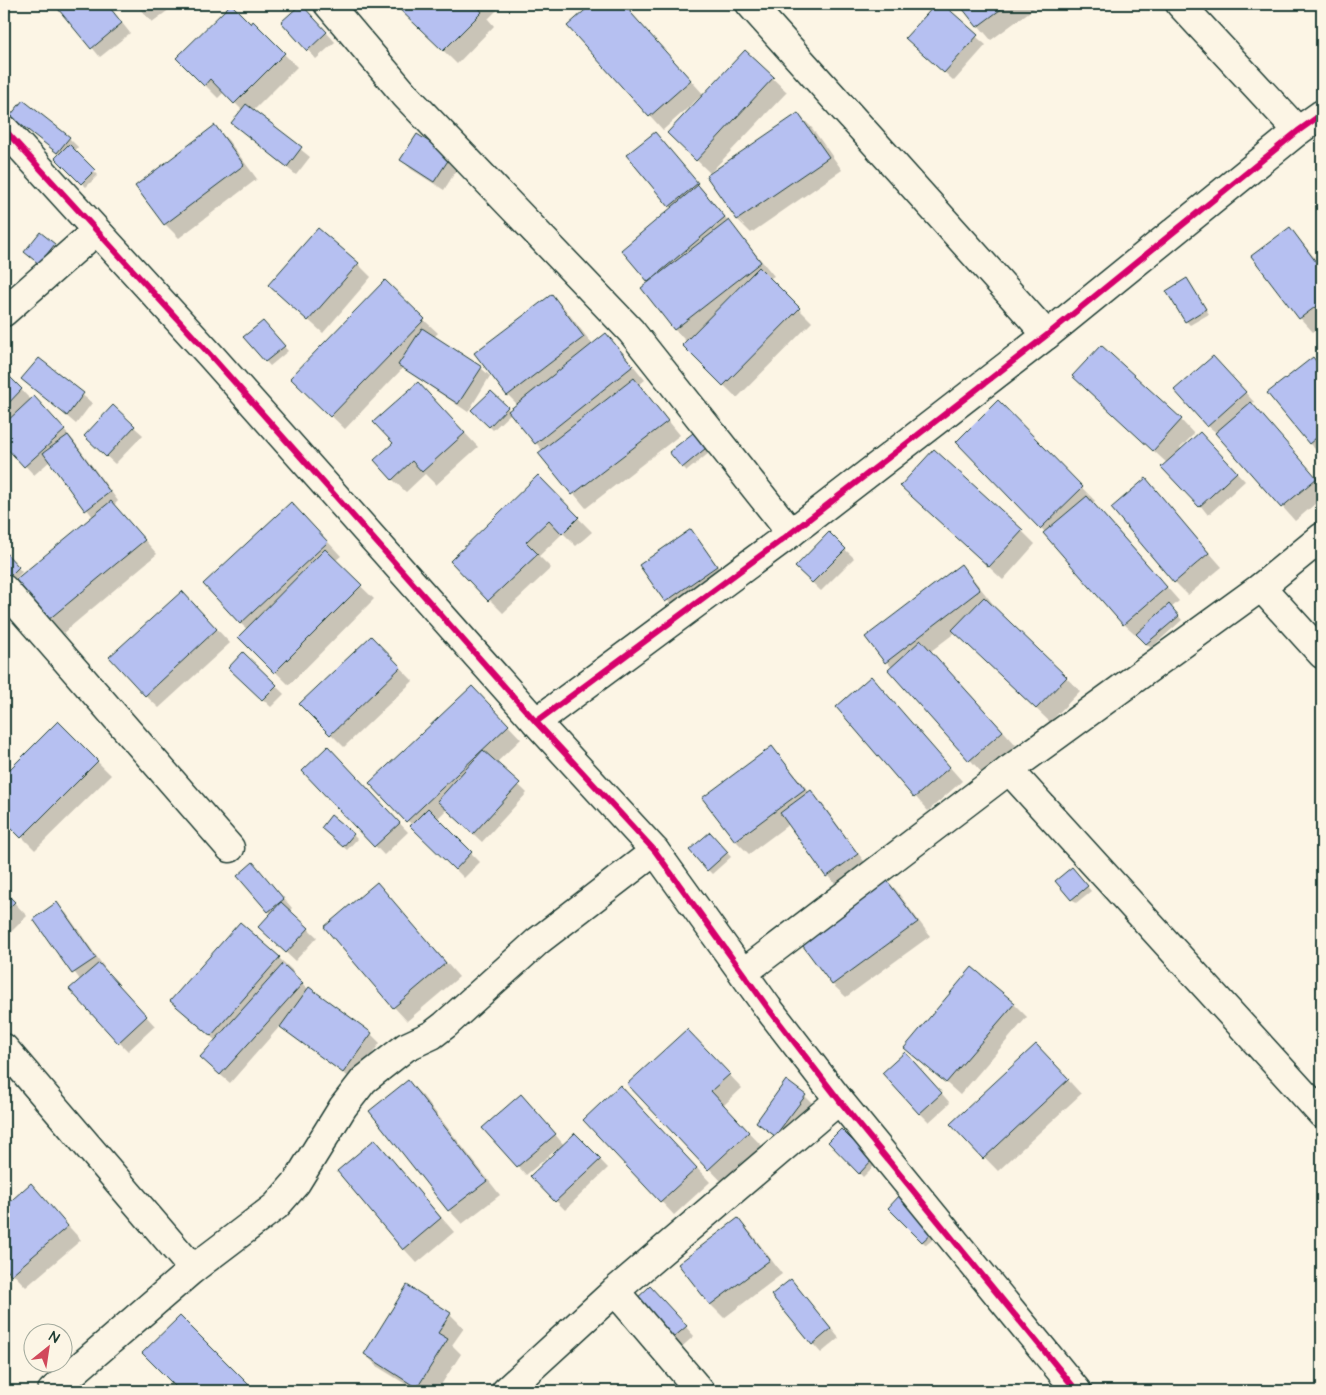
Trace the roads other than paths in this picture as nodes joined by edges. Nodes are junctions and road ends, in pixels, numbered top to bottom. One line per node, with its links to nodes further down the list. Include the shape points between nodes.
1 (328, 4): 10 (street, via 405,95 632,331)
2 (750, 4): 9 (street)
3 (1180, 4): 6 (street)
4 (1322, 114): 6 (street)
5 (4, 129): 7 (street)
6 (1298, 131): 9 (street)
7 (96, 231): 8 (street); 15 (street)
8 (4, 312)
9 (1047, 336): 10 (street)
10 (791, 533): 15 (street)
11 (1322, 537): 12 (street)
12 (1261, 587): 14 (street); 16 (street)
13 (4, 589): 17 (street)
14 (1322, 654)
15 (536, 722): 18 (street)
16 (1009, 770): 19 (street); 22 (street)
17 (230, 848)
18 (655, 851): 19 (street); 23 (street, via 538,941 445,1025 406,1047 364,1080 343,1107 296,1183 276,1206)
19 (743, 973): 21 (street)
20 (4, 1048): 23 (street)
21 (839, 1100): 24 (street); 28 (street)
22 (1322, 1114)
23 (193, 1269): 25 (street)
24 (616, 1291): 26 (street); 27 (street)
25 (52, 1391)
26 (506, 1391)
27 (700, 1391)
28 (1077, 1391)

